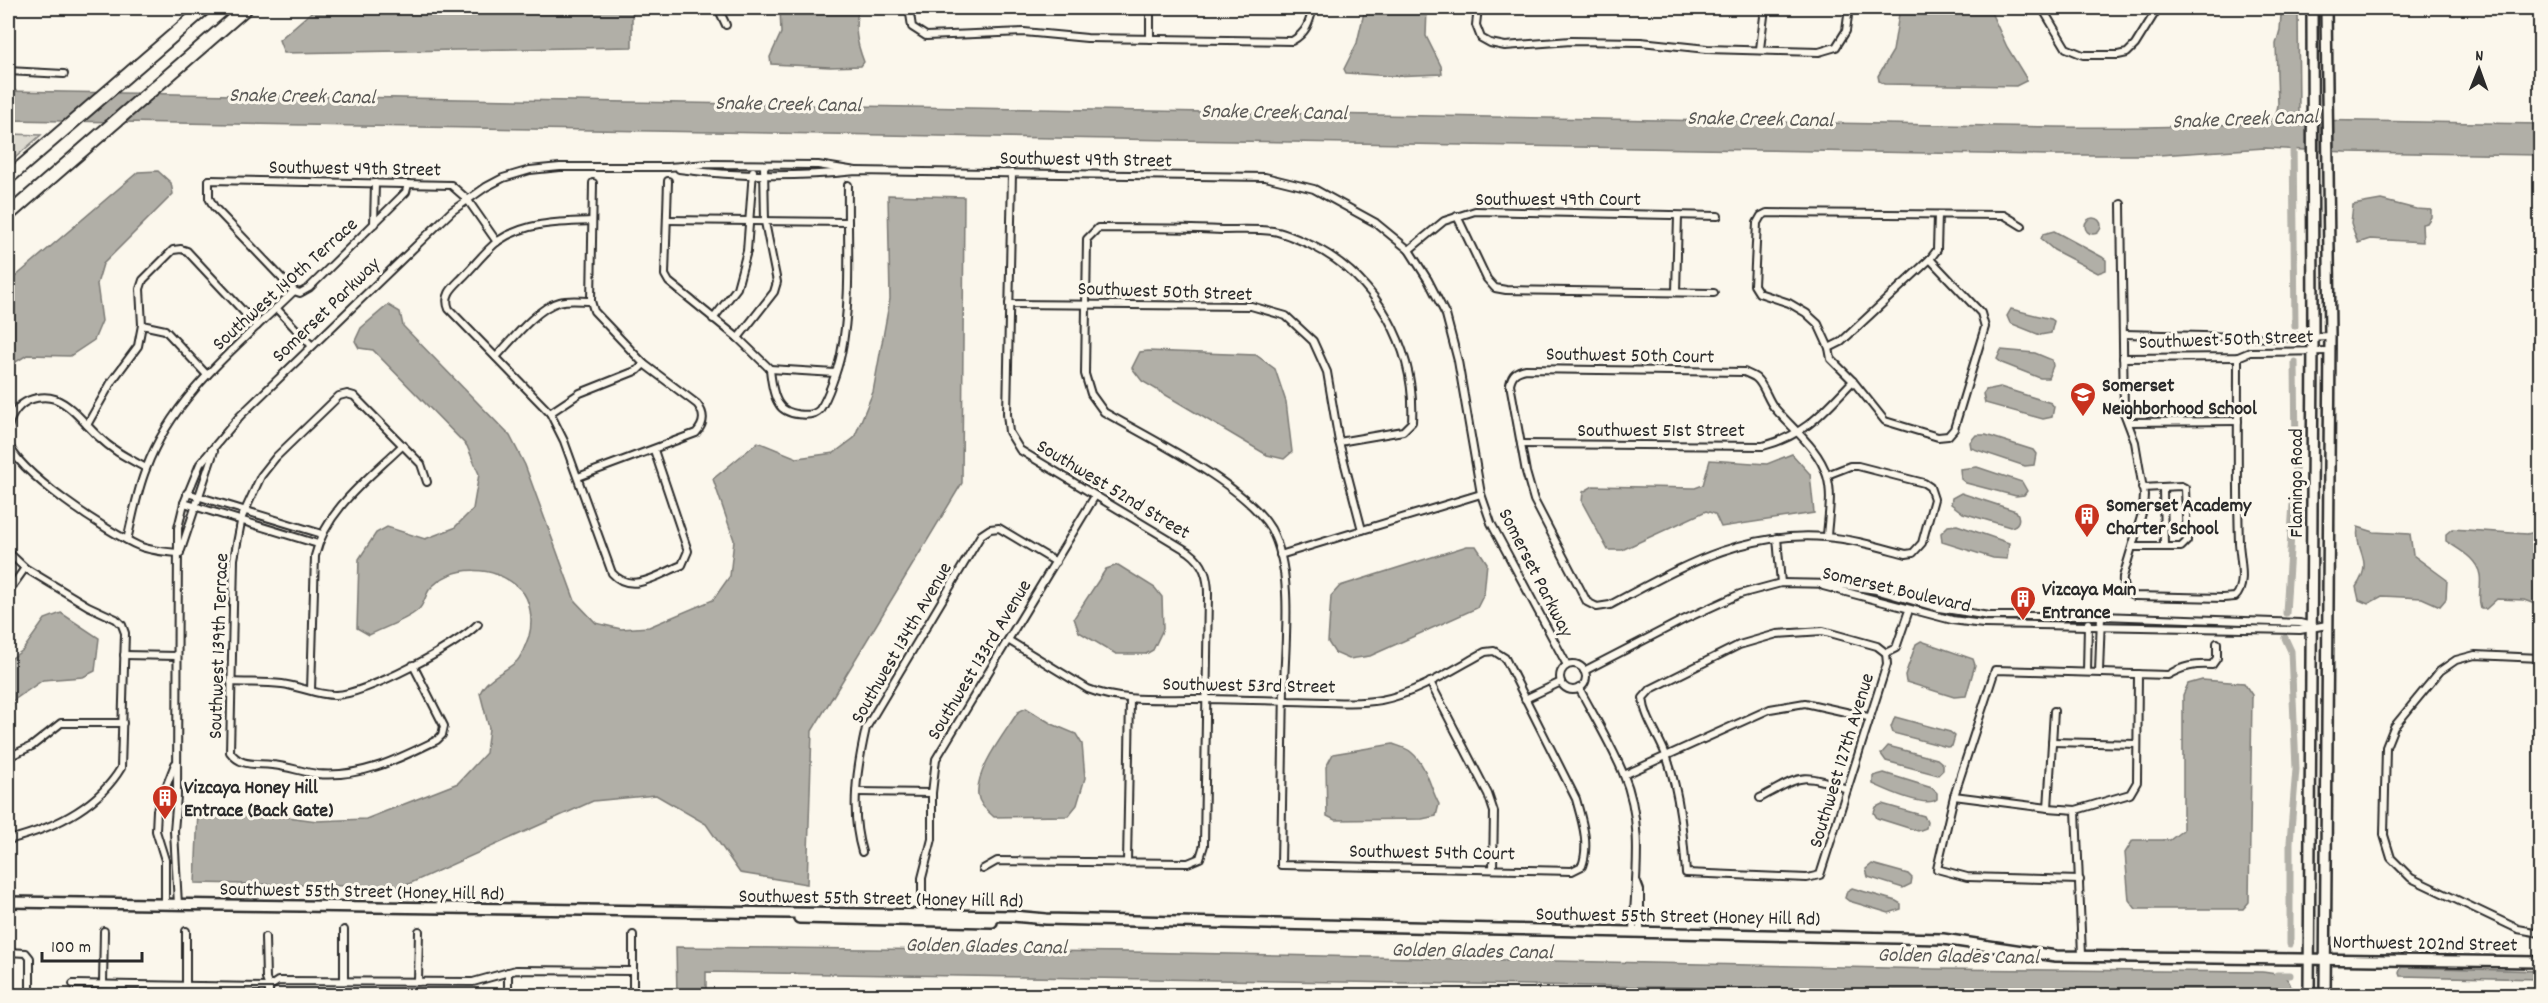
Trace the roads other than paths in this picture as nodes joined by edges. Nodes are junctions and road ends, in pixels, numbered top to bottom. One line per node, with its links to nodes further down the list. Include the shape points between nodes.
1 (205, 8): 26 (highway)
2 (246, 8): 34 (highway)
3 (718, 8): 14 (street)
4 (912, 8): 15 (street, via 912,27 926,36 1024,32)
5 (1150, 8): 15 (street)
6 (1313, 8): 15 (street, via 1304,35 1292,41)
7 (1478, 8): 16 (street, via 1476,25 1481,38 1505,46 1571,41)
8 (1765, 8): 16 (street)
9 (1849, 8): 16 (street, via 1846,31 1836,47 1819,52)
10 (2042, 8): 11 (street, via 2073,53 2118,56 2135,45)
11 (2158, 8)
12 (2312, 8): 62 (street, Flamingo Road)
13 (2326, 8): 60 (street, Flamingo Road)
14 (726, 25)
15 (1150, 39)
16 (1760, 49)
17 (8, 72): 18 (street)
18 (64, 74)
19 (753, 165): 20 (street, Southwest 49th Street); 21 (street, Southwest 49th Street); 23 (street)
20 (764, 165): 22 (street, Southwest 49th Street, via 818,165); 24 (street)
21 (668, 167): 23 (street, Southwest 49th Street); 32 (street, Southwest 49th Street, via 530,170 503,178)
22 (856, 171): 24 (street, Southwest 49th Street); 25 (street, Southwest 49th Street)
23 (753, 174): 24 (street, Southwest 49th Street); 41 (street)
24 (764, 174): 42 (street)
25 (1012, 174): 47 (street, Southwest 49th Street, via 1265,177 1314,189 1376,223); 54 (street)
26 (8, 178)
27 (668, 181): 39 (street)
28 (375, 183): 30 (street, Southwest 49th Street); 44 (street); 49 (street, Southwest 49th Street, via 209,180 209,198 214,207)
29 (593, 183): 40 (street)
30 (408, 184): 32 (street, Southwest 49th Street, via 451,185); 44 (street, Southwest 140th Terrace, via 406,192)
31 (848, 185): 43 (street)
32 (467, 199): 46 (street); 63 (street, Somerset Parkway)
33 (2121, 204): 59 (street)
34 (8, 215)
35 (1938, 215): 45 (street, via 2004,215); 48 (street, via 1936,250); 64 (street, via 1761,216 1757,223 1754,285 1759,293 1806,313 1818,324)
36 (1457, 216): 37 (street, Southwest 49th Court, via 1475,211); 47 (street, Southwest 49th Court, via 1444,221); 50 (street, via 1495,288)
37 (1678, 216): 38 (street, Southwest 49th Court); 50 (street)
38 (1718, 216)
39 (667, 220): 41 (street); 56 (street, via 665,275)
40 (592, 221): 46 (street, via 533,226); 52 (street)
41 (750, 221): 42 (street); 56 (street, via 737,288)
42 (765, 222): 43 (street); 61 (street, via 777,282 774,292)
43 (848, 222): 72 (street, via 844,333)
44 (374, 224): 49 (street, Southwest 140th Terrace, via 309,288 300,293)
45 (2022, 226)
46 (497, 242): 67 (street, via 451,290 447,303)
47 (1409, 250): 93 (street, via 1446,315)
48 (1930, 259): 64 (street, via 1841,342); 74 (street, via 1984,319 1985,327 1954,429 1948,436 1938,437 1885,422)
49 (294, 291): 55 (street, Southwest 140th Terrace)
50 (1676, 292): 51 (street)
51 (1714, 293)
52 (591, 301): 67 (street, via 568,300 546,308); 70 (street, via 594,311)
53 (1087, 303): 54 (street, Southwest 50th Street); 81 (street, Southwest 50th Street, via 1251,306 1286,316 1313,341 1327,372); 81 (street, via 1087,239 1098,228 1274,231 1334,256 1377,298 1391,324 1404,356 1413,408 1412,422 1403,430); 110 (street, via 1085,374 1091,394 1104,411 1244,498 1270,529)
54 (1010, 304): 94 (street, Southwest 52nd Street, via 1006,414 1010,432 1020,450)
55 (276, 308): 58 (street, Southwest 140th Terrace); 63 (street)
56 (713, 319): 61 (street)
57 (142, 325): 58 (street, via 143,280 173,250 181,249); 73 (street, via 165,330); 78 (street, via 138,346)
58 (257, 327): 73 (street, Southwest 140th Terrace)
59 (2124, 334): 62 (street, Southwest 50th Street); 69 (street)
60 (2330, 336): 62 (street, Southwest 50th Street); 65 (street, Flamingo Road)
61 (738, 338): 71 (street)
62 (2313, 338): 66 (street, Flamingo Road)
63 (311, 345): 85 (street, Somerset Parkway, via 240,416)
64 (1829, 348): 74 (street, via 1831,359)
65 (2329, 351): 66 (street, Southwest 50th Street); 120 (street, Flamingo Road)
66 (2313, 352): 68 (street, Southwest 50th Street, via 2250,352); 123 (street, Flamingo Road)
67 (496, 357): 75 (street)
68 (2238, 357): 69 (street, Southwest 50th Street); 76 (street)
69 (2123, 358): 77 (street, via 2124,413)
70 (645, 364): 75 (street, via 580,393); 84 (street, via 697,404 704,419 696,433)
71 (770, 369): 72 (street); 72 (street, via 779,405 807,416 820,409)
72 (835, 373)
73 (207, 375): 86 (street, Southwest 140th Terrace, via 170,425)
74 (1853, 381): 79 (street)
75 (550, 413): 88 (street)
76 (2238, 421): 77 (street); 106 (street, via 2239,593 2235,597 2127,593 2122,586 2123,577)
77 (2128, 422): 91 (street)
78 (87, 425): 80 (street, via 55,399 30,399 12,415); 86 (street, via 109,445)
79 (1799, 433): 82 (street, Southwest 51st Street, via 1763,446); 82 (street, Southwest 50th Court, via 1750,374 1526,369 1512,375 1510,384); 87 (street)
80 (8, 442): 104 (street, via 15,455 47,486 98,524)
81 (1339, 442): 100 (street, Southwest 50th Street)
82 (1521, 444): 103 (street, via 1534,500 1587,602 1597,607 1610,605 1694,561 1738,544)
83 (403, 445): 89 (street, via 421,464); 98 (street, Southwest 139th Terrace, via 354,396 339,396 276,457 261,476); 101 (street, via 349,497)
84 (654, 450): 88 (street); 88 (street, via 688,551 682,565 636,584 626,584 612,573)
85 (214, 451): 92 (street, Somerset Parkway, via 200,464); 95 (street, Somerset Parkway)
86 (146, 468): 104 (street, Southwest 140th Terrace)
87 (1827, 475): 102 (street); 102 (street, via 1858,466 1924,483 1934,499 1922,543 1914,553)
88 (578, 477)
89 (427, 482)
90 (2163, 487): 91 (street); 107 (street); 107 (street, via 2181,486 2186,491 2186,545)
91 (2142, 488): 106 (street, via 2143,510)
92 (188, 493): 95 (street); 96 (street, Somerset Parkway)
93 (1481, 494): 100 (street); 131 (street, Somerset Parkway, via 1491,523)
94 (1095, 496): 111 (street, Southwest 133rd Avenue); 142 (street, Southwest 52nd Street, via 1189,552 1205,571)
95 (199, 497): 97 (street, Somerset Parkway); 98 (street)
96 (184, 503): 97 (street); 109 (street, Somerset Parkway, via 178,528)
97 (195, 507): 99 (street); 109 (street, Somerset Parkway)
98 (245, 511): 99 (street, Southwest 139th Terrace); 101 (street)
99 (242, 521): 105 (street); 136 (street, Southwest 139th Terrace, via 234,559)
100 (1362, 530): 110 (street)
101 (322, 534): 105 (street)
102 (1827, 537): 103 (street)
103 (1777, 538): 114 (street)
104 (128, 540): 109 (street, via 141,547)
105 (318, 544): 140 (street)
106 (2133, 547): 107 (street)
107 (2164, 547)
108 (8, 552): 112 (street)
109 (180, 553): 128 (street, Somerset Parkway)
110 (1280, 555): 144 (street, via 1286,585)
111 (1056, 562): 124 (street, Southwest 133rd Avenue); 155 (street, Southwest 134th Avenue, via 999,528 981,535 866,728)
112 (25, 568): 115 (street); 127 (street, via 122,625)
113 (1798, 583): 114 (street, Somerset Boulevard); 118 (street, Somerset Boulevard, via 1876,590 1961,613); 121 (street, Somerset Boulevard, via 1952,620)
114 (1782, 584): 132 (street, Somerset Boulevard, via 1740,594)
115 (8, 592)
116 (1908, 613): 126 (street, via 1896,648)
117 (2101, 616): 118 (street, Somerset Boulevard); 122 (street); 123 (street, Somerset Boulevard, via 2300,622)
118 (2088, 617): 121 (street)
119 (478, 624): 130 (street)
120 (2327, 625): 123 (street, Somerset Boulevard); 181 (street, Flamingo Road)
121 (2088, 626): 122 (street, Somerset Boulevard); 133 (street)
122 (2101, 626): 123 (street, Somerset Boulevard, via 2300,630); 134 (street)
123 (2312, 626): 182 (street, Flamingo Road)
124 (1008, 640): 141 (street, Southwest 53rd Street, via 1088,688); 156 (street, Southwest 133rd Avenue, via 936,759)
125 (2217, 643): 135 (street, via 2217,658 2212,665 2181,667 2168,675)
126 (1886, 653): 146 (street, Southwest 127th Avenue, via 1887,664); 151 (street, via 1877,646 1823,631 1777,634 1739,645 1651,689 1643,698 1644,709)
127 (124, 655): 128 (street); 147 (street)
128 (177, 656): 152 (street, Somerset Parkway)
129 (2541, 658): 176 (street, via 2466,656 2440,671 2390,733 2384,815 2387,851 2411,878 2518,929)
130 (413, 665): 136 (street, Southwest 139th Terrace, via 444,726 442,735 384,766 350,774 317,774 236,760 230,752); 140 (street, via 350,693 333,696)
131 (1567, 665): 132 (street, via 1579,665); 138 (street, via 1561,671)
132 (1584, 671): 139 (street, via 1586,678)
133 (2087, 672): 134 (street); 157 (street, via 1995,670)
134 (2099, 672): 135 (street)
135 (2138, 674): 149 (street)
136 (231, 682): 140 (street)
137 (1430, 682): 143 (street, Southwest 53rd Street, via 1485,652 1494,651 1505,657); 144 (street, Southwest 53rd Street, via 1380,700); 165 (street, via 1488,794 1494,812)
138 (1561, 682): 139 (street, via 1571,689); 143 (street)
139 (1579, 688): 153 (street)
140 (311, 690)
141 (1130, 699): 142 (street, Southwest 53rd Street); 163 (street)
142 (1206, 699): 144 (street, Southwest 53rd Street); 163 (street, via 1204,844 1200,858 1188,863)
143 (1525, 699): 165 (street, Southwest 54th Court, via 1576,799 1586,854 1582,866 1572,871)
144 (1284, 700): 165 (street, Southwest 54th Court, via 1281,865)
145 (2054, 711): 148 (street)
146 (1868, 717): 151 (street, via 1805,703 1770,709); 154 (street, Southwest 127th Avenue)
147 (123, 723): 150 (street, via 61,723 32,746); 161 (street, via 123,756 114,780 63,821)
148 (2052, 742): 149 (street); 159 (street)
149 (2137, 744): 160 (street, via 2135,789 2130,794)
150 (8, 757)
151 (1667, 757): 153 (street); 154 (street, Southwest 127th Avenue, via 1682,813 1686,873 1807,878 1820,875)
152 (177, 758): 168 (street, Somerset Parkway, via 157,810 156,831 165,860); 169 (street, Somerset Parkway, via 174,831)
153 (1624, 775): 175 (street, via 1633,808 1637,850 1640,890)
154 (1847, 789): 158 (street, via 1814,777 1798,777)
155 (857, 792): 156 (street); 162 (street, Southwest 134th Avenue, via 856,832)
156 (932, 793): 170 (street, Southwest 133rd Avenue, via 932,839 923,868)
157 (1954, 796): 159 (street); 166 (street, via 1937,869 1967,877)
158 (1760, 798)
159 (2048, 808): 160 (street)
160 (2076, 810): 166 (street)
161 (8, 840)
162 (862, 852)
163 (1126, 863): 164 (street, via 997,861)
164 (983, 869)
165 (1493, 869)
166 (2080, 880): 180 (street)
167 (8, 902): 168 (street, Southwest 55th Street (Honey Hill Rd))
168 (165, 905): 169 (street, Southwest 55th Street (Honey Hill Rd))
169 (178, 905): 170 (street, Southwest 55th Street (Honey Hill Rd), via 716,913 824,920)
170 (922, 918): 175 (street, Southwest 55th Street (Honey Hill Rd))
171 (344, 930): 186 (street)
172 (104, 931): 189 (street)
173 (186, 931): 191 (street)
174 (419, 931): 187 (street)
175 (1636, 932): 180 (street, Southwest 55th Street (Honey Hill Rd), via 1943,939 2056,956)
176 (2541, 933)
177 (633, 935): 184 (street)
178 (265, 938): 192 (street)
179 (8, 952): 193 (street, via 26,953 30,958)
180 (2082, 955): 182 (street, Southwest 55th Street (Honey Hill Rd))
181 (2324, 958): 182 (street, Northwest 202nd Street); 183 (street, Northwest 202nd Street); 199 (street, Flamingo Road)
182 (2308, 959): 198 (street, Flamingo Road)
183 (2541, 962)
184 (632, 971): 185 (street); 197 (street)
185 (508, 972): 187 (street, via 473,982); 196 (street)
186 (344, 981): 187 (street); 192 (street, via 278,981)
187 (418, 982)
188 (73, 984): 189 (street)
189 (103, 984): 190 (street)
190 (145, 986): 191 (street); 194 (street)
191 (186, 986): 192 (street)
192 (269, 987): 195 (street)
193 (30, 996)
194 (145, 996)
195 (269, 996)
196 (508, 996)
197 (633, 996)
198 (2309, 996)
199 (2325, 996)

